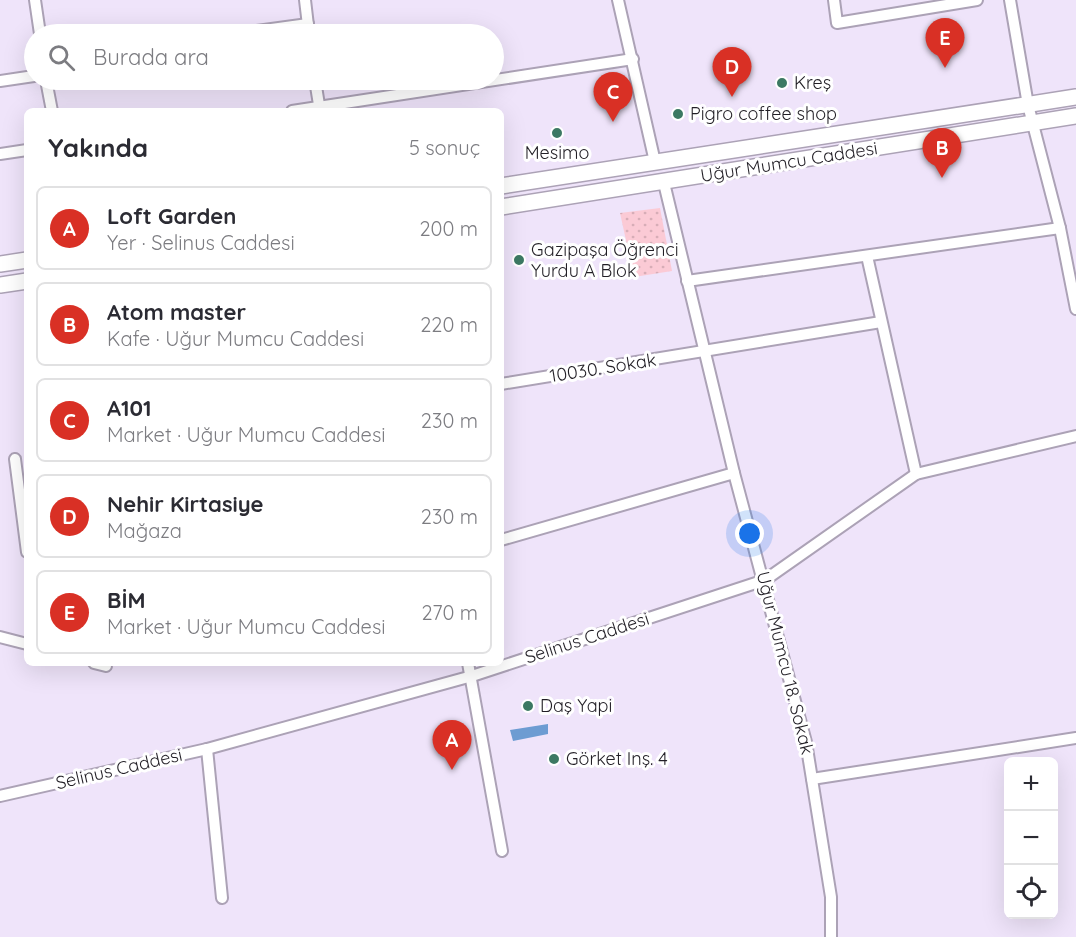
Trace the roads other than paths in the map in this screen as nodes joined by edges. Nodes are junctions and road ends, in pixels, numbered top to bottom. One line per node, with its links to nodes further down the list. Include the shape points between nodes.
1 (35, 0): 7 (street)
2 (305, 0): 8 (street)
3 (618, 0): 9 (street)
4 (834, 0): 5 (street, via 837,22)
5 (977, 0)
6 (1010, 0): 17 (street)
7 (39, 24)
8 (308, 24)
9 (633, 59): 11 (street); 25 (street)
10 (24, 77): 12 (street)
11 (504, 80)
12 (0, 81)
13 (48, 90): 18 (street)
14 (316, 90): 19 (street)
15 (438, 90): 20 (street)
16 (1076, 97): 17 (main road, Uğur Mumcu Caddesi)
17 (1028, 105): 22 (street); 25 (main road, Uğur Mumcu Caddesi)
18 (51, 108)
19 (319, 108)
20 (325, 108)
21 (1076, 116): 22 (main road, Uğur Mumcu Caddesi)
22 (1033, 123): 26 (main road, Uğur Mumcu Caddesi); 29 (street)
23 (24, 150): 24 (street)
24 (0, 154)
25 (655, 162): 27 (main road, Uğur Mumcu Caddesi)
26 (664, 183): 28 (main road, Uğur Mumcu Caddesi); 34 (street, Uğur Mumcu 18. Sokak)
27 (504, 186)
28 (504, 207)
29 (1060, 228): 30 (street); 36 (street)
30 (867, 256): 34 (street); 37 (street)
31 (24, 260): 32 (main road)
32 (0, 264)
33 (24, 281): 35 (main road)
34 (687, 281): 38 (street, Uğur Mumcu 18. Sokak)
35 (0, 285)
36 (1076, 309)
37 (881, 322): 38 (street, 10030. Sokak); 43 (street)
38 (705, 351): 39 (street, 10030. Sokak); 42 (street, Uğur Mumcu 18. Sokak)
39 (504, 384)
40 (1076, 436): 43 (street, Selinus Caddesi)
41 (15, 459): 44 (street)
42 (734, 473): 45 (street); 46 (street, Uğur Mumcu 18. Sokak)
43 (916, 474): 46 (street, Selinus Caddesi)
44 (24, 529)
45 (504, 539)
46 (765, 580): 51 (street, Selinus Caddesi); 55 (street, Uğur Mumcu 18. Sokak)
47 (0, 637): 48 (street)
48 (24, 643)
49 (469, 666): 52 (street)
50 (503, 666): 52 (street, Selinus Caddesi)
51 (504, 666)
52 (472, 676): 54 (street, Selinus Caddesi); 57 (street)
53 (1076, 738): 55 (street)
54 (207, 749): 56 (street, Selinus Caddesi); 58 (street)
55 (812, 779): 59 (street, Uğur Mumcu 18. Sokak, via 831,897)
56 (0, 796)
57 (502, 850)
58 (222, 898)
59 (831, 937)

